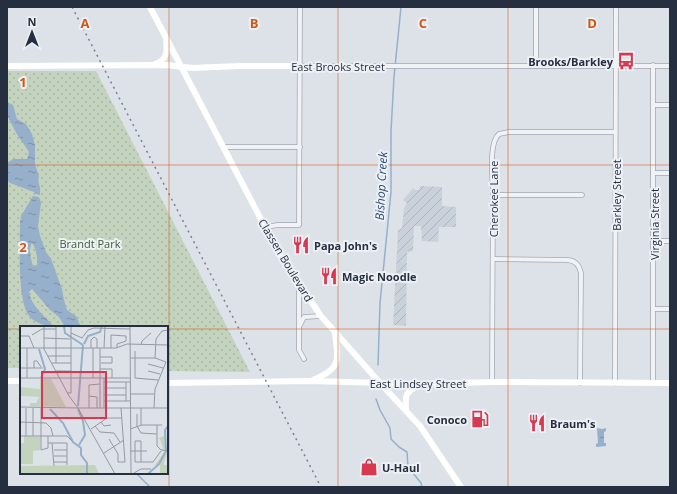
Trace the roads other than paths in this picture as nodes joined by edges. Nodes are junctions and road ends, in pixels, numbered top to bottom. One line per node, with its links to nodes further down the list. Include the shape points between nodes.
1 (150, 7): 5 (street, Classen Boulevard)
2 (300, 7): 10 (street)
3 (536, 7): 11 (street)
4 (616, 7): 7 (street, Barkley Street)
5 (165, 36): 6 (street, via 166,55); 13 (street, Classen Boulevard)
6 (153, 65): 9 (street, East Brooks Street); 13 (street, East Brooks Street)
7 (616, 65): 8 (street, East Brooks Street); 11 (street, East Brooks Street); 18 (street, Barkley Street)
8 (653, 65): 12 (street, East Brooks Street); 16 (street, Virginia Street)
9 (7, 66)
10 (299, 66): 11 (street, East Brooks Street); 14 (street, East Brooks Street); 19 (street)
11 (536, 66)
12 (670, 66)
13 (181, 67): 14 (street, East Brooks Street); 15 (street, Classen Boulevard)
14 (202, 68): 15 (street, via 192,73)
15 (191, 85): 20 (street, Classen Boulevard)
16 (654, 105): 17 (street); 21 (street, Virginia Street)
17 (670, 105)
18 (615, 132): 23 (street, Cherokee Lane, via 499,134 493,146); 43 (street, Barkley Street)
19 (300, 146): 20 (street); 25 (street, via 299,226)
20 (223, 147): 25 (street, Classen Boulevard)
21 (653, 173): 22 (street); 26 (street, Virginia Street)
22 (670, 173)
23 (493, 195): 24 (street); 28 (street, Cherokee Lane)
24 (582, 195)
25 (265, 227): 29 (street, Classen Boulevard)
26 (654, 241): 27 (street); 30 (street, Virginia Street)
27 (670, 241)
28 (493, 259): 39 (street, Cherokee Lane); 42 (street, via 560,259 576,262 581,273)
29 (299, 284): 32 (street, Classen Boulevard); 33 (street)
30 (653, 309): 31 (street); 44 (street, Virginia Street)
31 (670, 309)
32 (321, 316): 33 (street, via 304,317); 34 (street, Classen Boulevard)
33 (299, 327): 35 (street, via 299,350)
34 (335, 333): 38 (street, via 338,353 336,363 331,372); 41 (street, Classen Boulevard)
35 (304, 359)
36 (7, 381): 37 (street)
37 (20, 381)
38 (310, 381): 40 (street, East Lindsey Street); 41 (street, East Lindsey Street)
39 (492, 382): 42 (street, East Lindsey Street); 46 (street, East Lindsey Street)
40 (168, 383)
41 (380, 383): 46 (street, East Lindsey Street); 47 (street, Classen Boulevard)
42 (580, 383): 43 (street, East Lindsey Street)
43 (614, 383): 44 (street, East Lindsey Street)
44 (653, 383): 45 (street, East Lindsey Street)
45 (670, 383)
46 (422, 384): 47 (street, via 406,394)
47 (406, 411): 48 (street, Classen Boulevard, via 427,436)
48 (461, 487)

